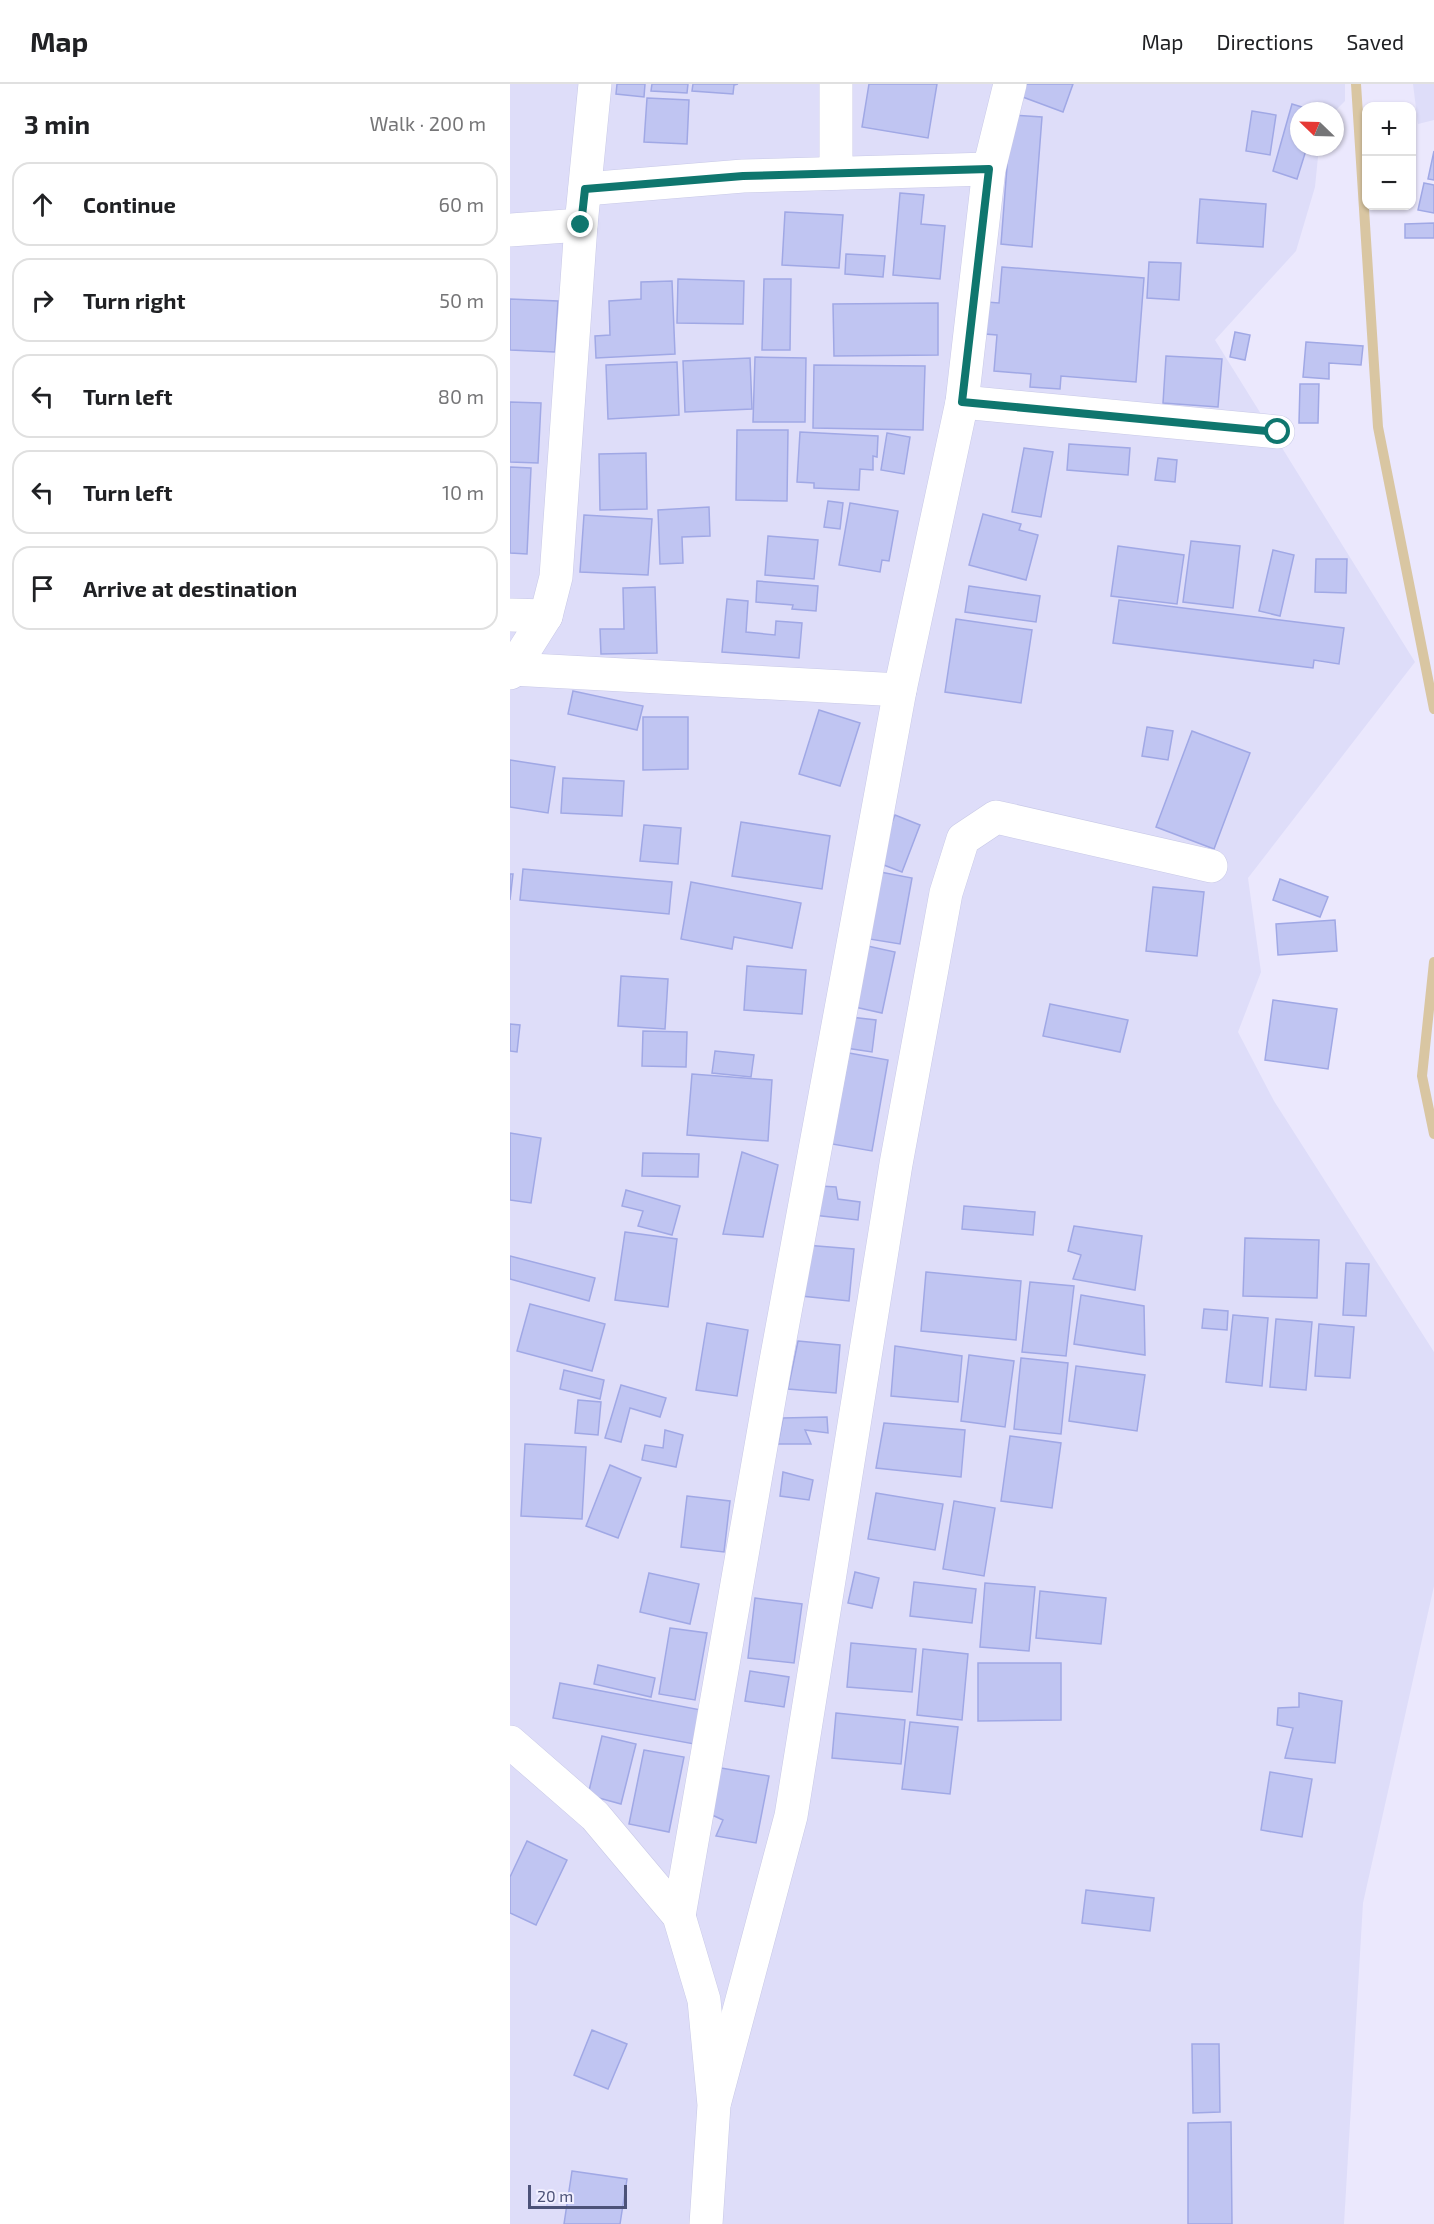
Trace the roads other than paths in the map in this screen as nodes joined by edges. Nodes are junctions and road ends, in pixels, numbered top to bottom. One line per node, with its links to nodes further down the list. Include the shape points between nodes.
1 (595, 84): 6 (street)
2 (836, 84): 5 (street)
3 (1010, 84): 4 (street)
4 (989, 169): 5 (street); 9 (street)
5 (836, 173): 6 (street)
6 (585, 189): 7 (street)
7 (581, 225): 8 (street); 12 (street, via 556,577)
8 (510, 230)
9 (962, 402): 10 (street); 14 (street)
10 (1278, 432)
11 (510, 615): 12 (street)
12 (546, 616): 13 (street)
13 (511, 671): 14 (street)
14 (900, 690): 17 (street, via 775,1366)
15 (1211, 867): 18 (street, via 996,817 963,839 946,892 896,1164 791,1816)
16 (510, 1742): 17 (street, via 596,1816)
17 (679, 1916): 18 (street, via 704,2000)
18 (714, 2105): 19 (street)
19 (706, 2224)

